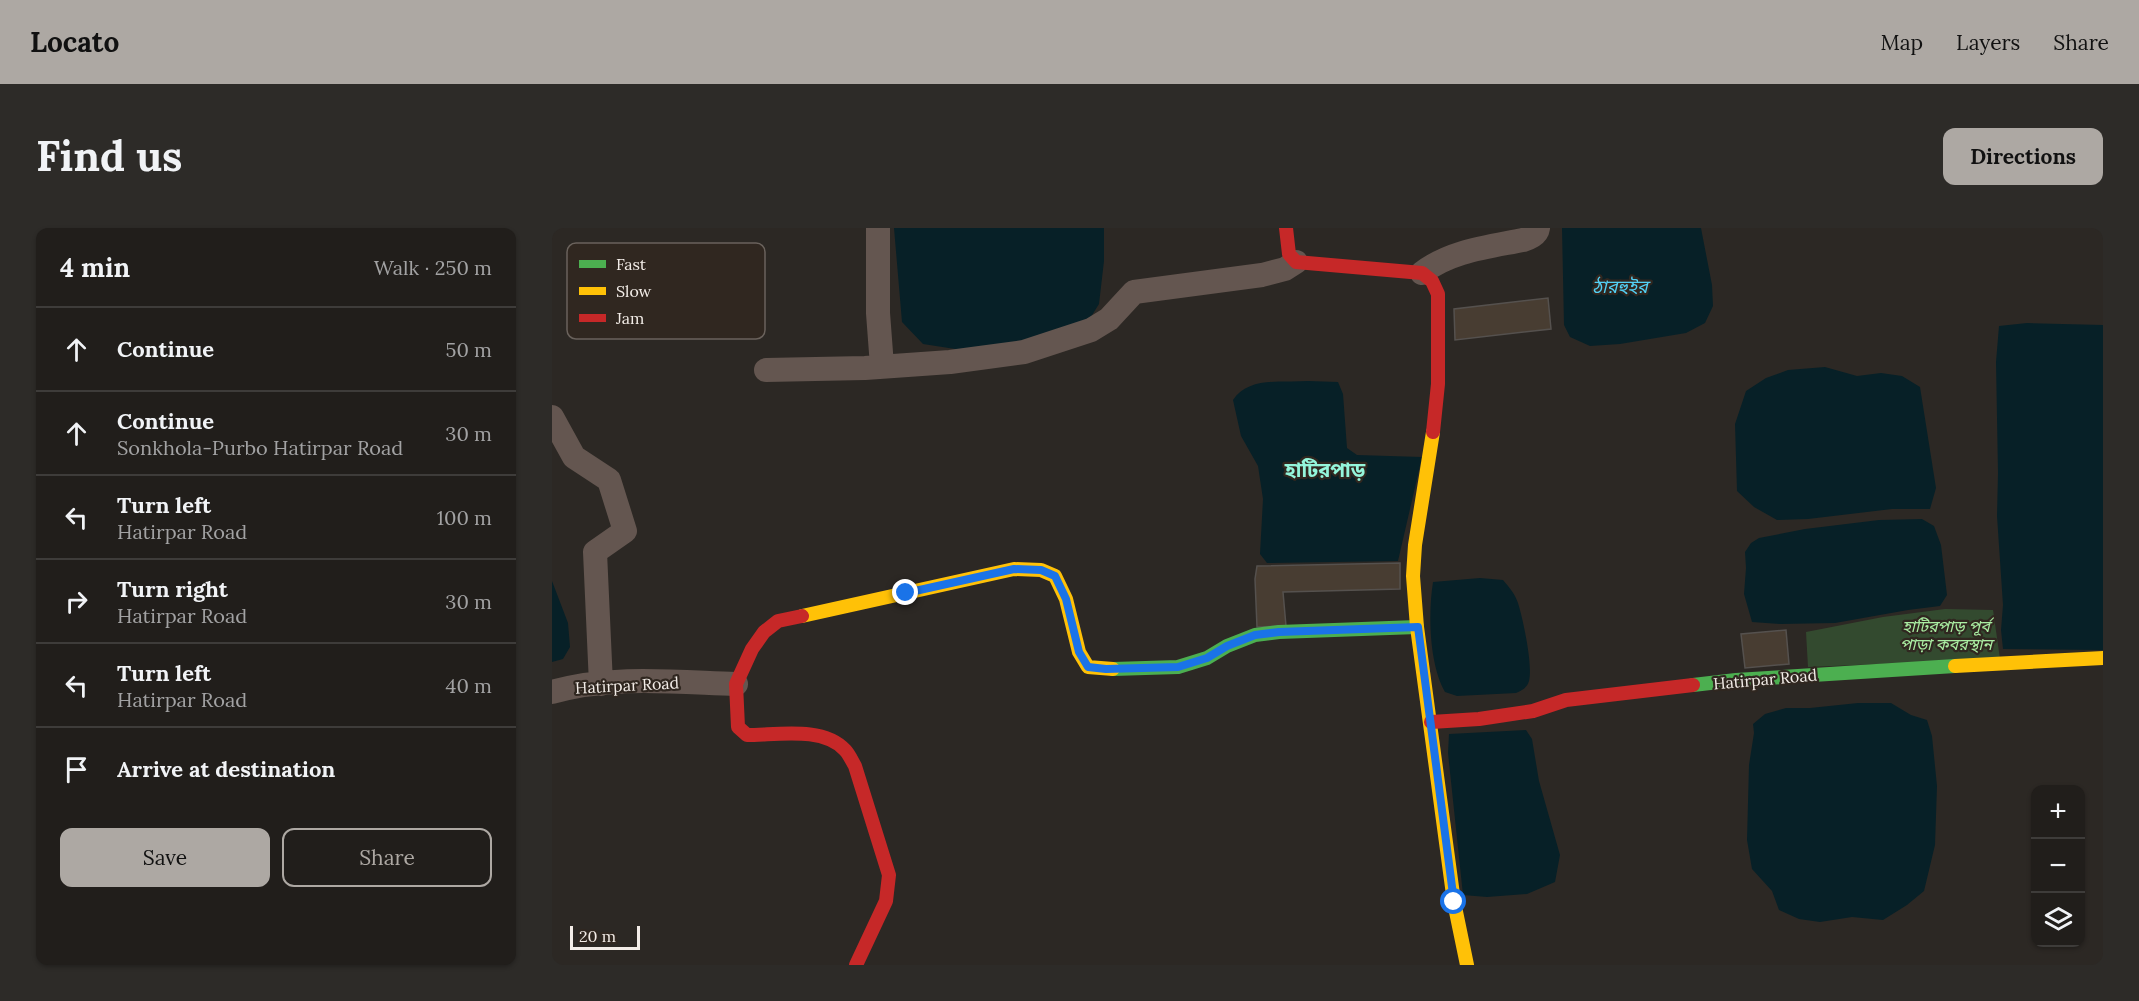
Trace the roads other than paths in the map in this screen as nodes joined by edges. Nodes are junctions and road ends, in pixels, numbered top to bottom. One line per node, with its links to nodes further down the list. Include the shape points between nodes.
1 (878, 228): 6 (street)
2 (1286, 228): 4 (street, via 1289,254)
3 (1538, 228): 5 (street, via 1523,240 1469,250)
4 (1296, 262): 5 (street); 6 (street, via 1262,275 1134,292 1109,319 1091,330 1024,352)
5 (1422, 273): 9 (street, via 1432,281 1438,294 1438,384 1415,545 1413,576)
6 (882, 366): 7 (street)
7 (766, 370)
8 (552, 417): 11 (street, via 574,457 609,480 626,531 595,552)
9 (1418, 627): 12 (street, via 1279,632 1255,635 1178,667 1088,667 1079,652 1066,599 1055,576 1041,570 1014,569 778,621 752,649); 14 (street)
10 (2103, 658): 14 (street, Hatirpar Road, via 1736,681 1578,699 1533,711)
11 (601, 684): 12 (street, Hatirpar Road, via 662,680); 13 (street, Hatirpar Road)
12 (736, 684): 15 (street, via 738,727 747,735 814,734 845,750 855,766 889,875 886,901)
13 (552, 692)
14 (1431, 722): 16 (street, via 1454,902)
15 (856, 965)
16 (1467, 965)

